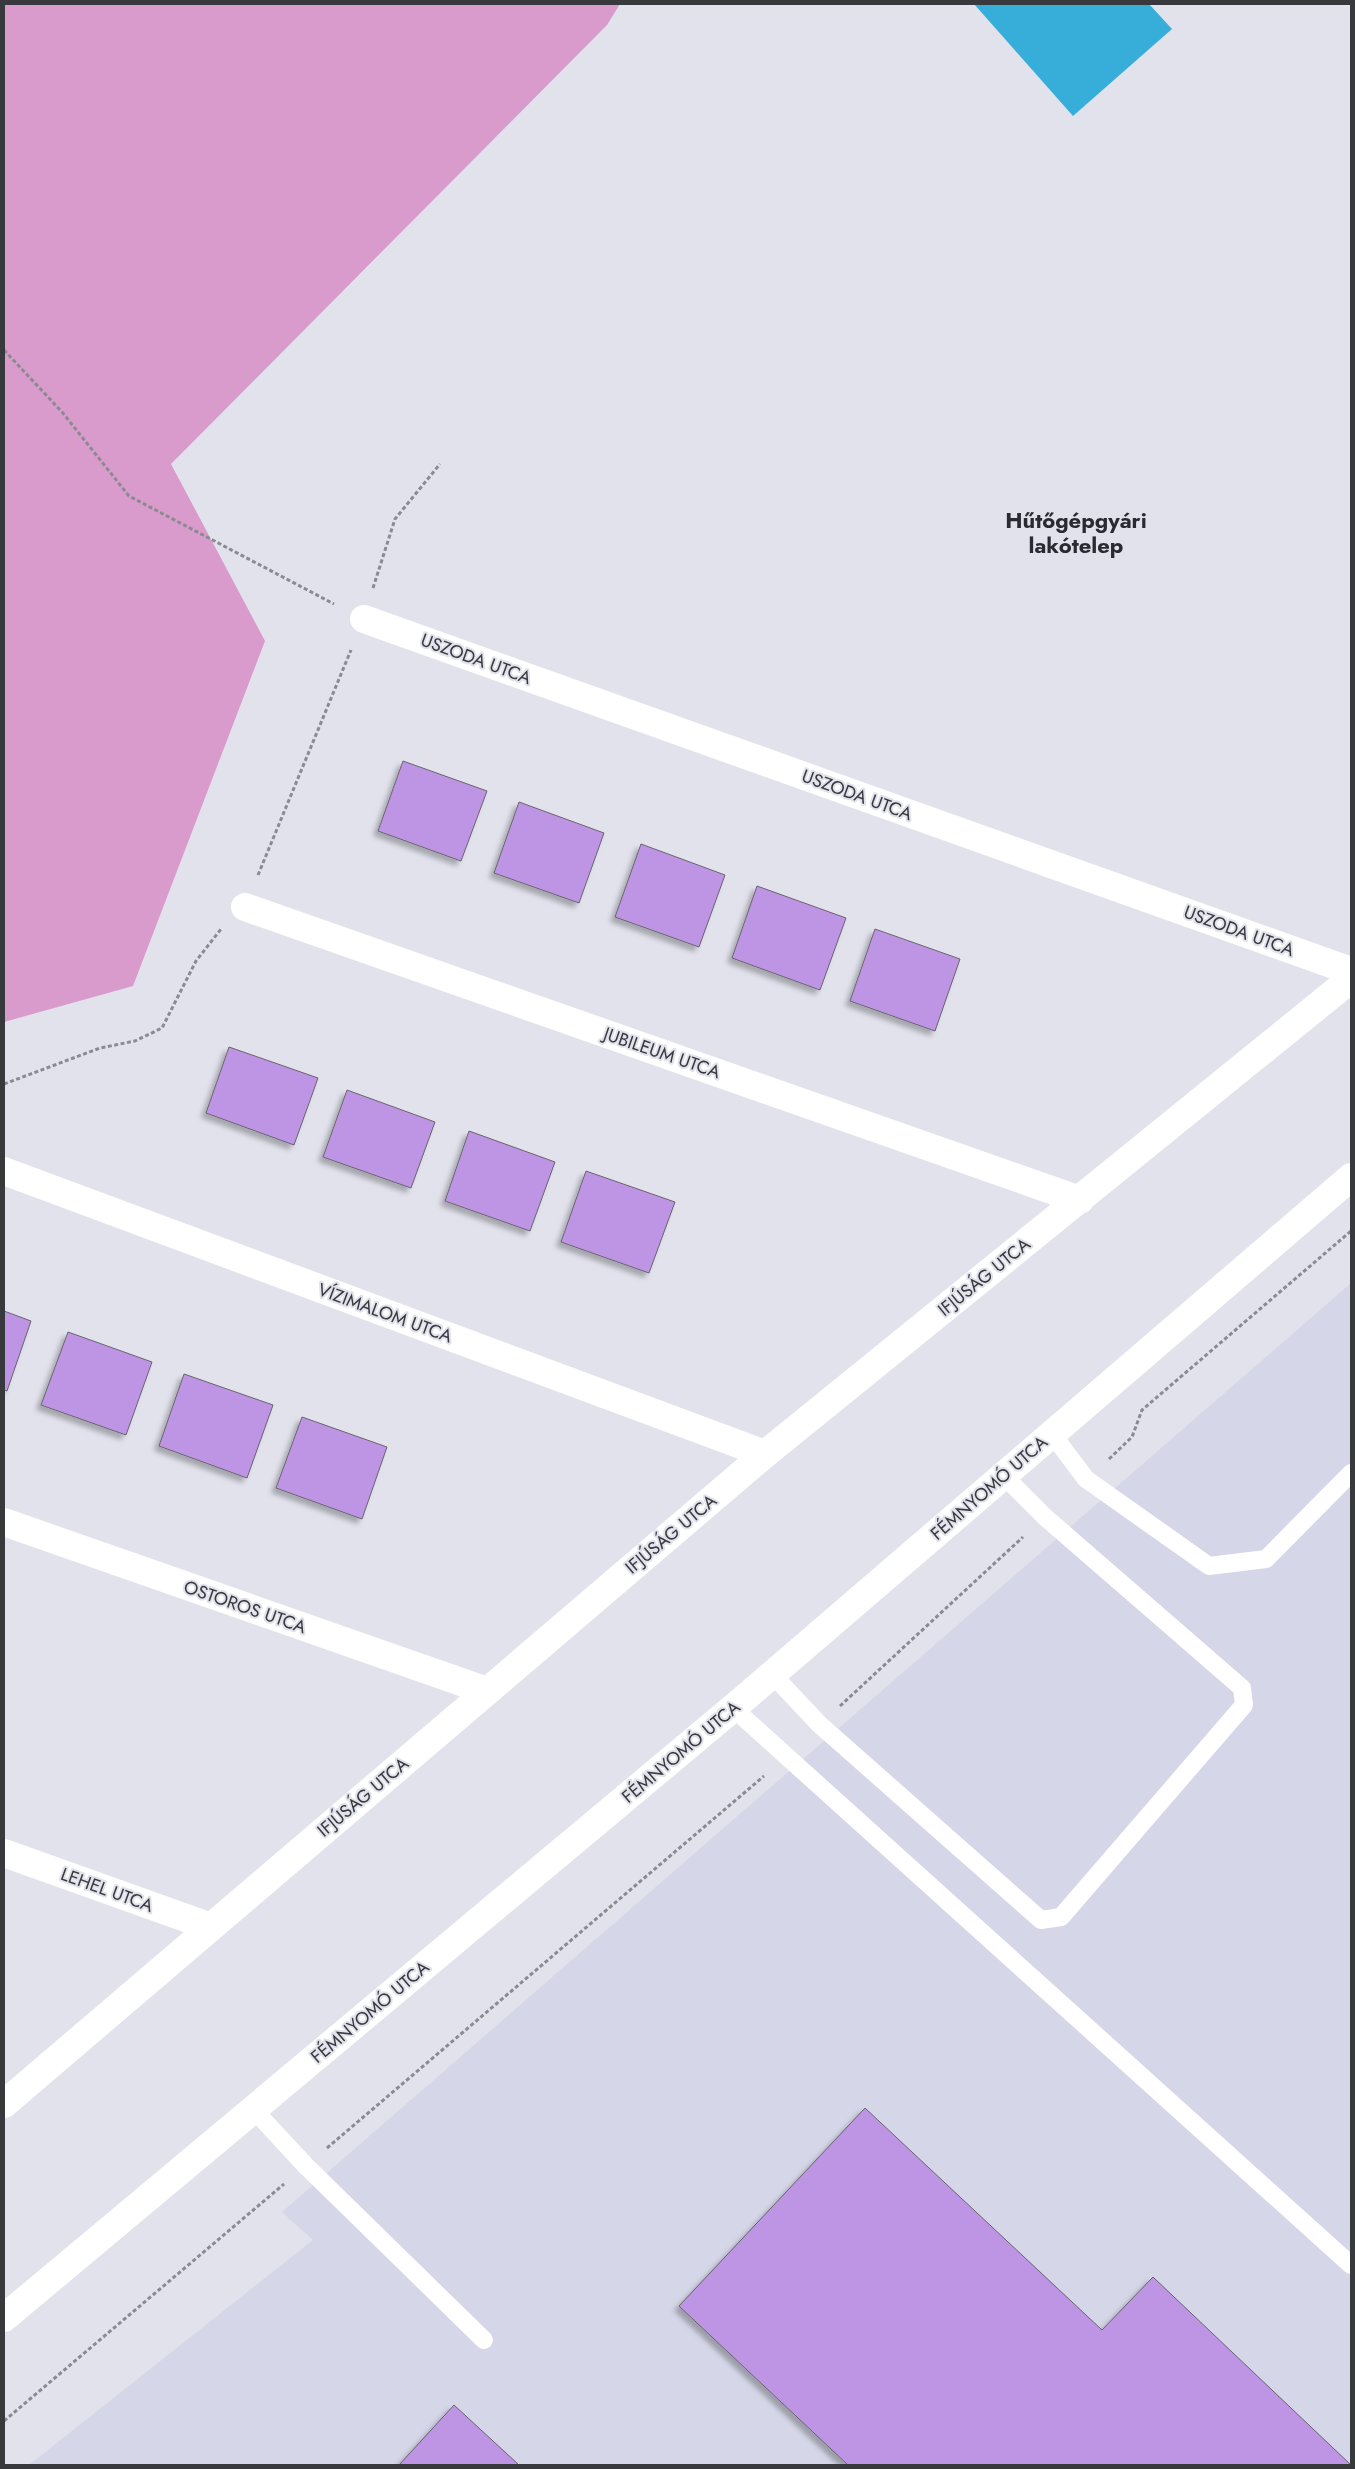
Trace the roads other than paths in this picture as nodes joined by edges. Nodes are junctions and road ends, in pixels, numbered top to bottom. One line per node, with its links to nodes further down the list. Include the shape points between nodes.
1 (364, 619): 3 (street, USZODA UTCA)
2 (244, 907): 7 (street, JUBILEUM UTCA)
3 (1351, 971)
4 (1351, 979): 7 (street, IFJÚSÁG UTCA)
5 (4, 1171): 9 (street, VÍZIMALOM UTCA)
6 (1351, 1177): 8 (street, FÉMNYOMÓ UTCA)
7 (1080, 1200): 9 (street, IFJÚSÁG UTCA)
8 (1052, 1434): 10 (lane, via 1086,1479 1209,1566 1266,1559); 11 (street, FÉMNYOMÓ UTCA)
9 (766, 1454): 14 (street, IFJÚSÁG UTCA)
10 (1351, 1473)
11 (1004, 1476): 13 (street, FÉMNYOMÓ UTCA); 13 (lane, via 1045,1517 1242,1688 1244,1705 1062,1916 1041,1920 819,1724)
12 (4, 1522): 14 (street, OSTOROS UTCA)
13 (772, 1674): 15 (street, FÉMNYOMÓ UTCA)
14 (487, 1691): 17 (street, IFJÚSÁG UTCA)
15 (733, 1708): 19 (street, FÉMNYOMÓ UTCA); 20 (lane)
16 (4, 1853): 17 (street, LEHEL UTCA)
17 (211, 1928): 18 (street, IFJÚSÁG UTCA)
18 (4, 2104)
19 (253, 2109): 21 (street, FÉMNYOMÓ UTCA); 22 (lane, via 306,2166)
20 (1351, 2265)
21 (4, 2318)
22 (484, 2340)

